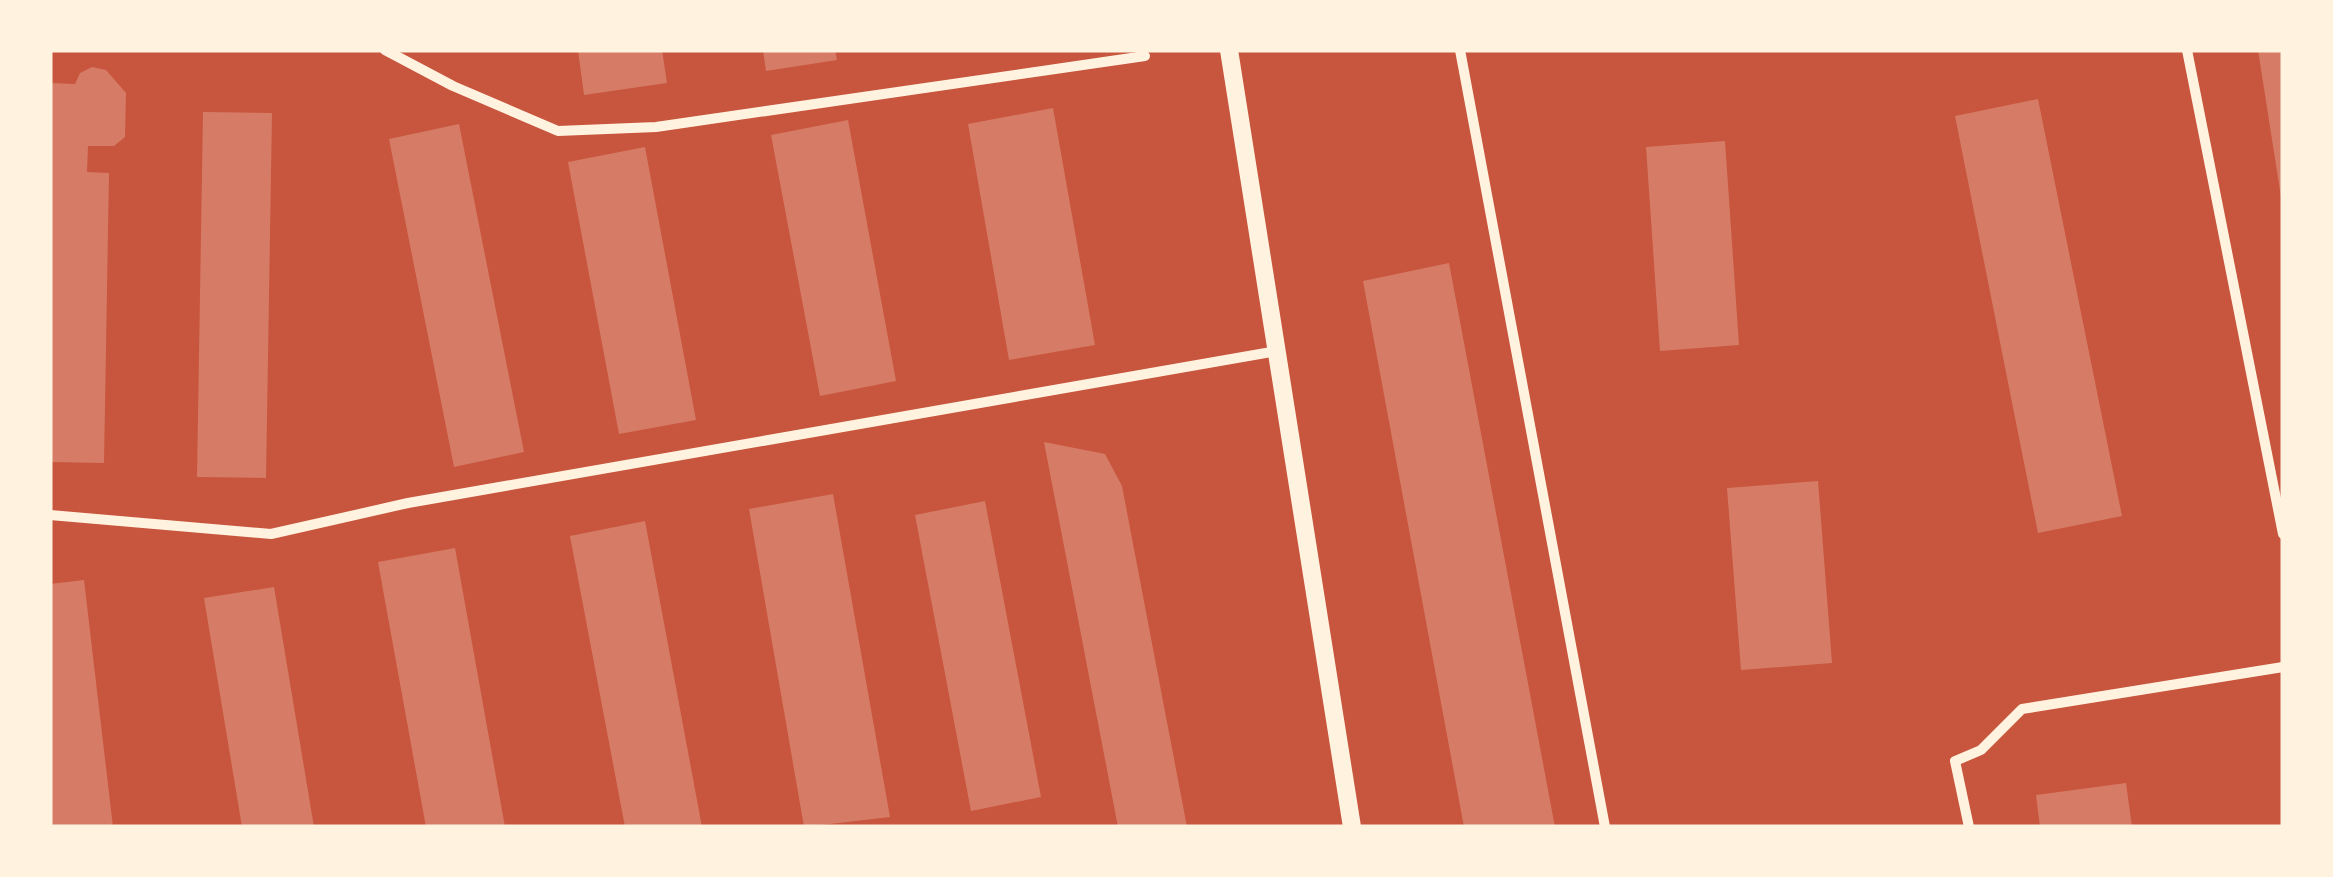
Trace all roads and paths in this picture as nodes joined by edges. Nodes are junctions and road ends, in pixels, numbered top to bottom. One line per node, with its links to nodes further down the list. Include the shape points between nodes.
1 (385, 50): 5 (street, via 558,131 656,127)
2 (1229, 50): 6 (street)
3 (1460, 50): 11 (street)
4 (2187, 50): 8 (street)
5 (1145, 56)
6 (1277, 351): 7 (street, via 408,502 270,534); 10 (street)
7 (50, 515)
8 (2283, 534)
9 (2283, 667): 12 (street, via 2022,710 1981,750 1955,761)
10 (1352, 827)
11 (1605, 827)
12 (1968, 827)

